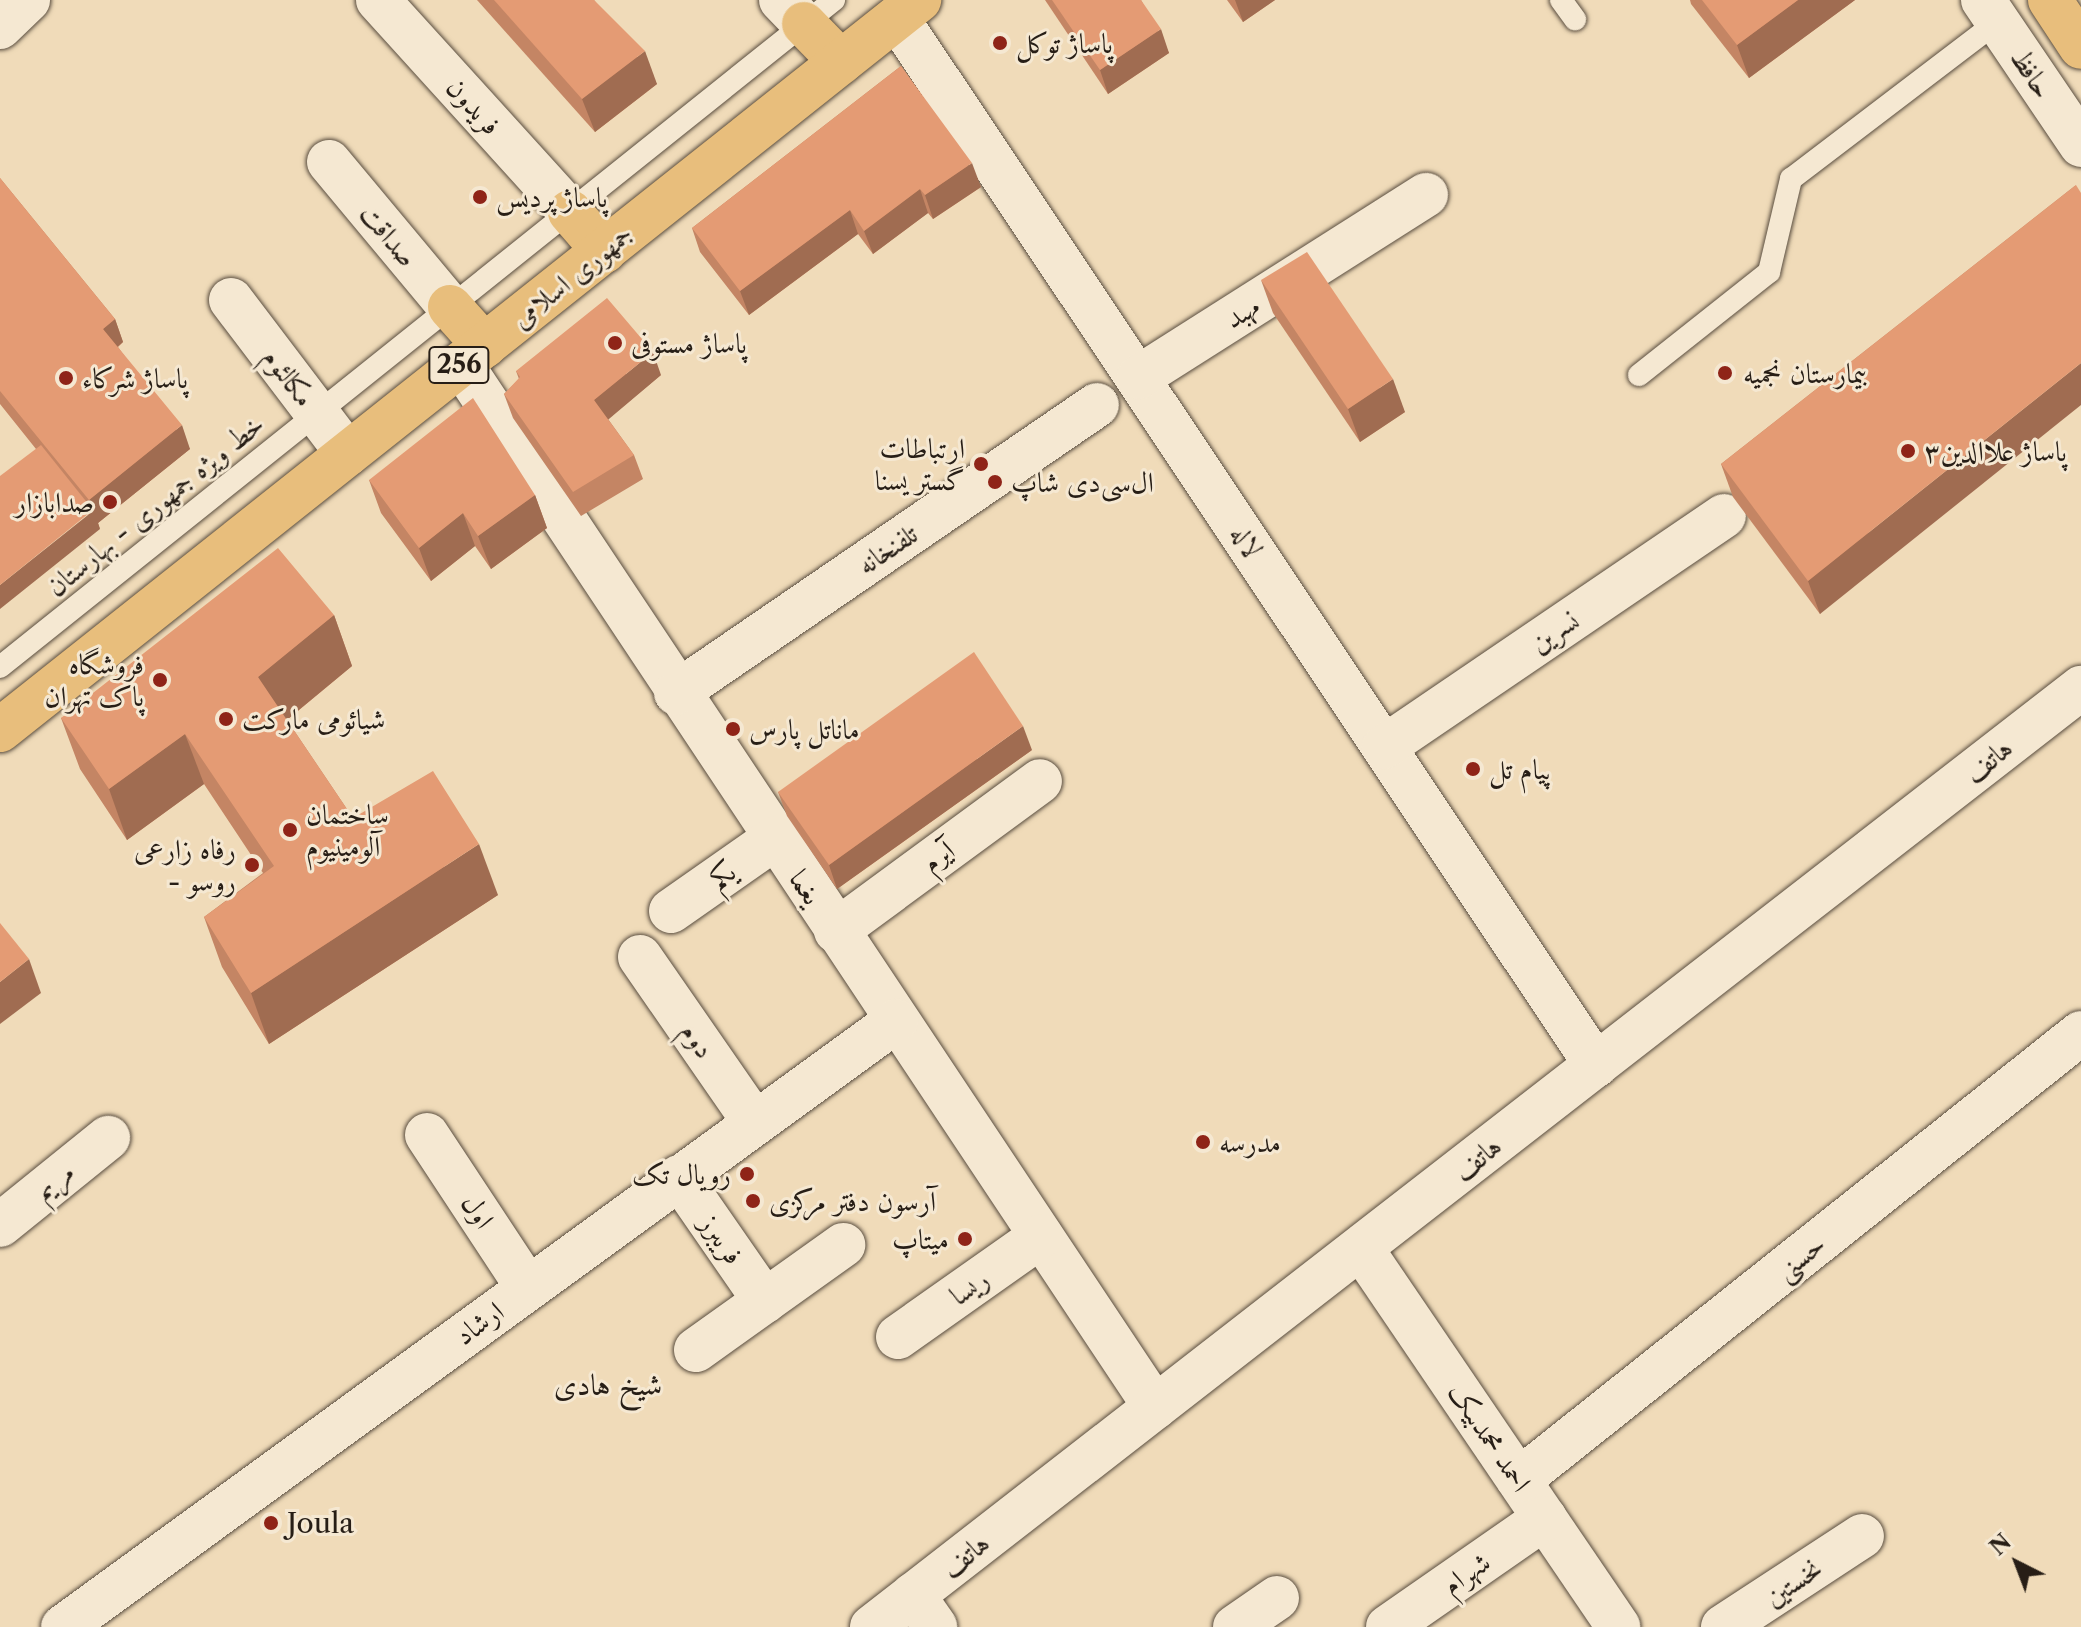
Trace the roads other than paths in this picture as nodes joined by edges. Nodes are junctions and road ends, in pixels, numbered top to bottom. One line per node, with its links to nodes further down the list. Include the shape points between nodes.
1 (28, 0): 9 (street)
2 (378, 0): 15 (street, فریدون)
3 (1561, 0): 8 (lane)
4 (2050, 0): 10 (main road)
5 (807, 8): 11 (main road); 15 (lane, خط ویژه جمهوری - بهارستان)
6 (908, 9): 11 (main road, جمهوری اسلامی / 256); 21 (street, لاله)
7 (1990, 11): 12 (street, حافظ); 20 (lane, via 1791,179 1769,272)
8 (1575, 19)
9 (0, 27)
10 (2081, 47)
11 (841, 62): 16 (main road, جمهوری اسلامی / 256)
12 (2081, 145)
13 (329, 162): 18 (street, صداقت)
14 (1426, 195): 21 (street, مهبد)
15 (570, 212): 16 (main road); 18 (lane, خط ویژه جمهوری - بهارستان)
16 (604, 251): 19 (main road, جمهوری اسلامی / 256)
17 (231, 300): 23 (street, مکالئوم)
18 (450, 307): 19 (main road); 23 (lane, خط ویژه جمهوری - بهارستان)
19 (473, 355): 24 (main road, جمهوری اسلامی / 256); 28 (street, یغما)
20 (1639, 375)
21 (1139, 377): 30 (street, لاله)
22 (1097, 405): 28 (street, تلفنخانه)
23 (317, 414): 24 (street, مکالئوم); 26 (lane, خط ویژه جمهوری - بهارستان)
24 (348, 454): 29 (main road, جمهوری اسلامی / 256)
25 (1724, 516): 30 (street, نسرین)
26 (0, 667)
27 (2081, 688): 38 (street, هاتف)
28 (676, 693): 32 (street, یغما)
29 (0, 730)
30 (1384, 747): 38 (street, لاله)
31 (1040, 781): 34 (street, آیرم)
32 (774, 839): 33 (street, یکم); 34 (street, یغما)
33 (671, 911)
34 (836, 931): 36 (street, یغما)
35 (640, 957): 39 (street, دوم)
36 (896, 1021): 39 (street, ارشاد); 44 (street, یغما)
37 (2081, 1033): 52 (street, حسنی)
38 (1596, 1065): 46 (street, هاتف)
39 (755, 1123): 42 (street, ارشاد)
40 (427, 1135): 47 (street, اول)
41 (108, 1138): 43 (street, مریم)
42 (679, 1177): 47 (street, ارشاد); 48 (street, فریبرز)
43 (0, 1225)
44 (1041, 1236): 49 (street, ریسا); 51 (street, یغما)
45 (843, 1245): 48 (street)
46 (1361, 1248): 51 (street, هاتف); 52 (street, احمد محمدبیک)
47 (528, 1288): 57 (street, ارشاد)
48 (765, 1301): 50 (street)
49 (898, 1337)
50 (696, 1350)
51 (1155, 1407): 56 (street, هاتف)
52 (1519, 1480): 53 (street, احمد محمدبیک)
53 (1545, 1518): 60 (street, شهرام); 61 (street, احمد محمدبیک)
54 (1862, 1536): 62 (street, نخستین)
55 (1277, 1598): 59 (street)
56 (924, 1611): 58 (street, هاتف)
57 (63, 1627)
58 (872, 1627)
59 (1235, 1627)
60 (1388, 1627)
61 (1619, 1627)
62 (1723, 1627)

